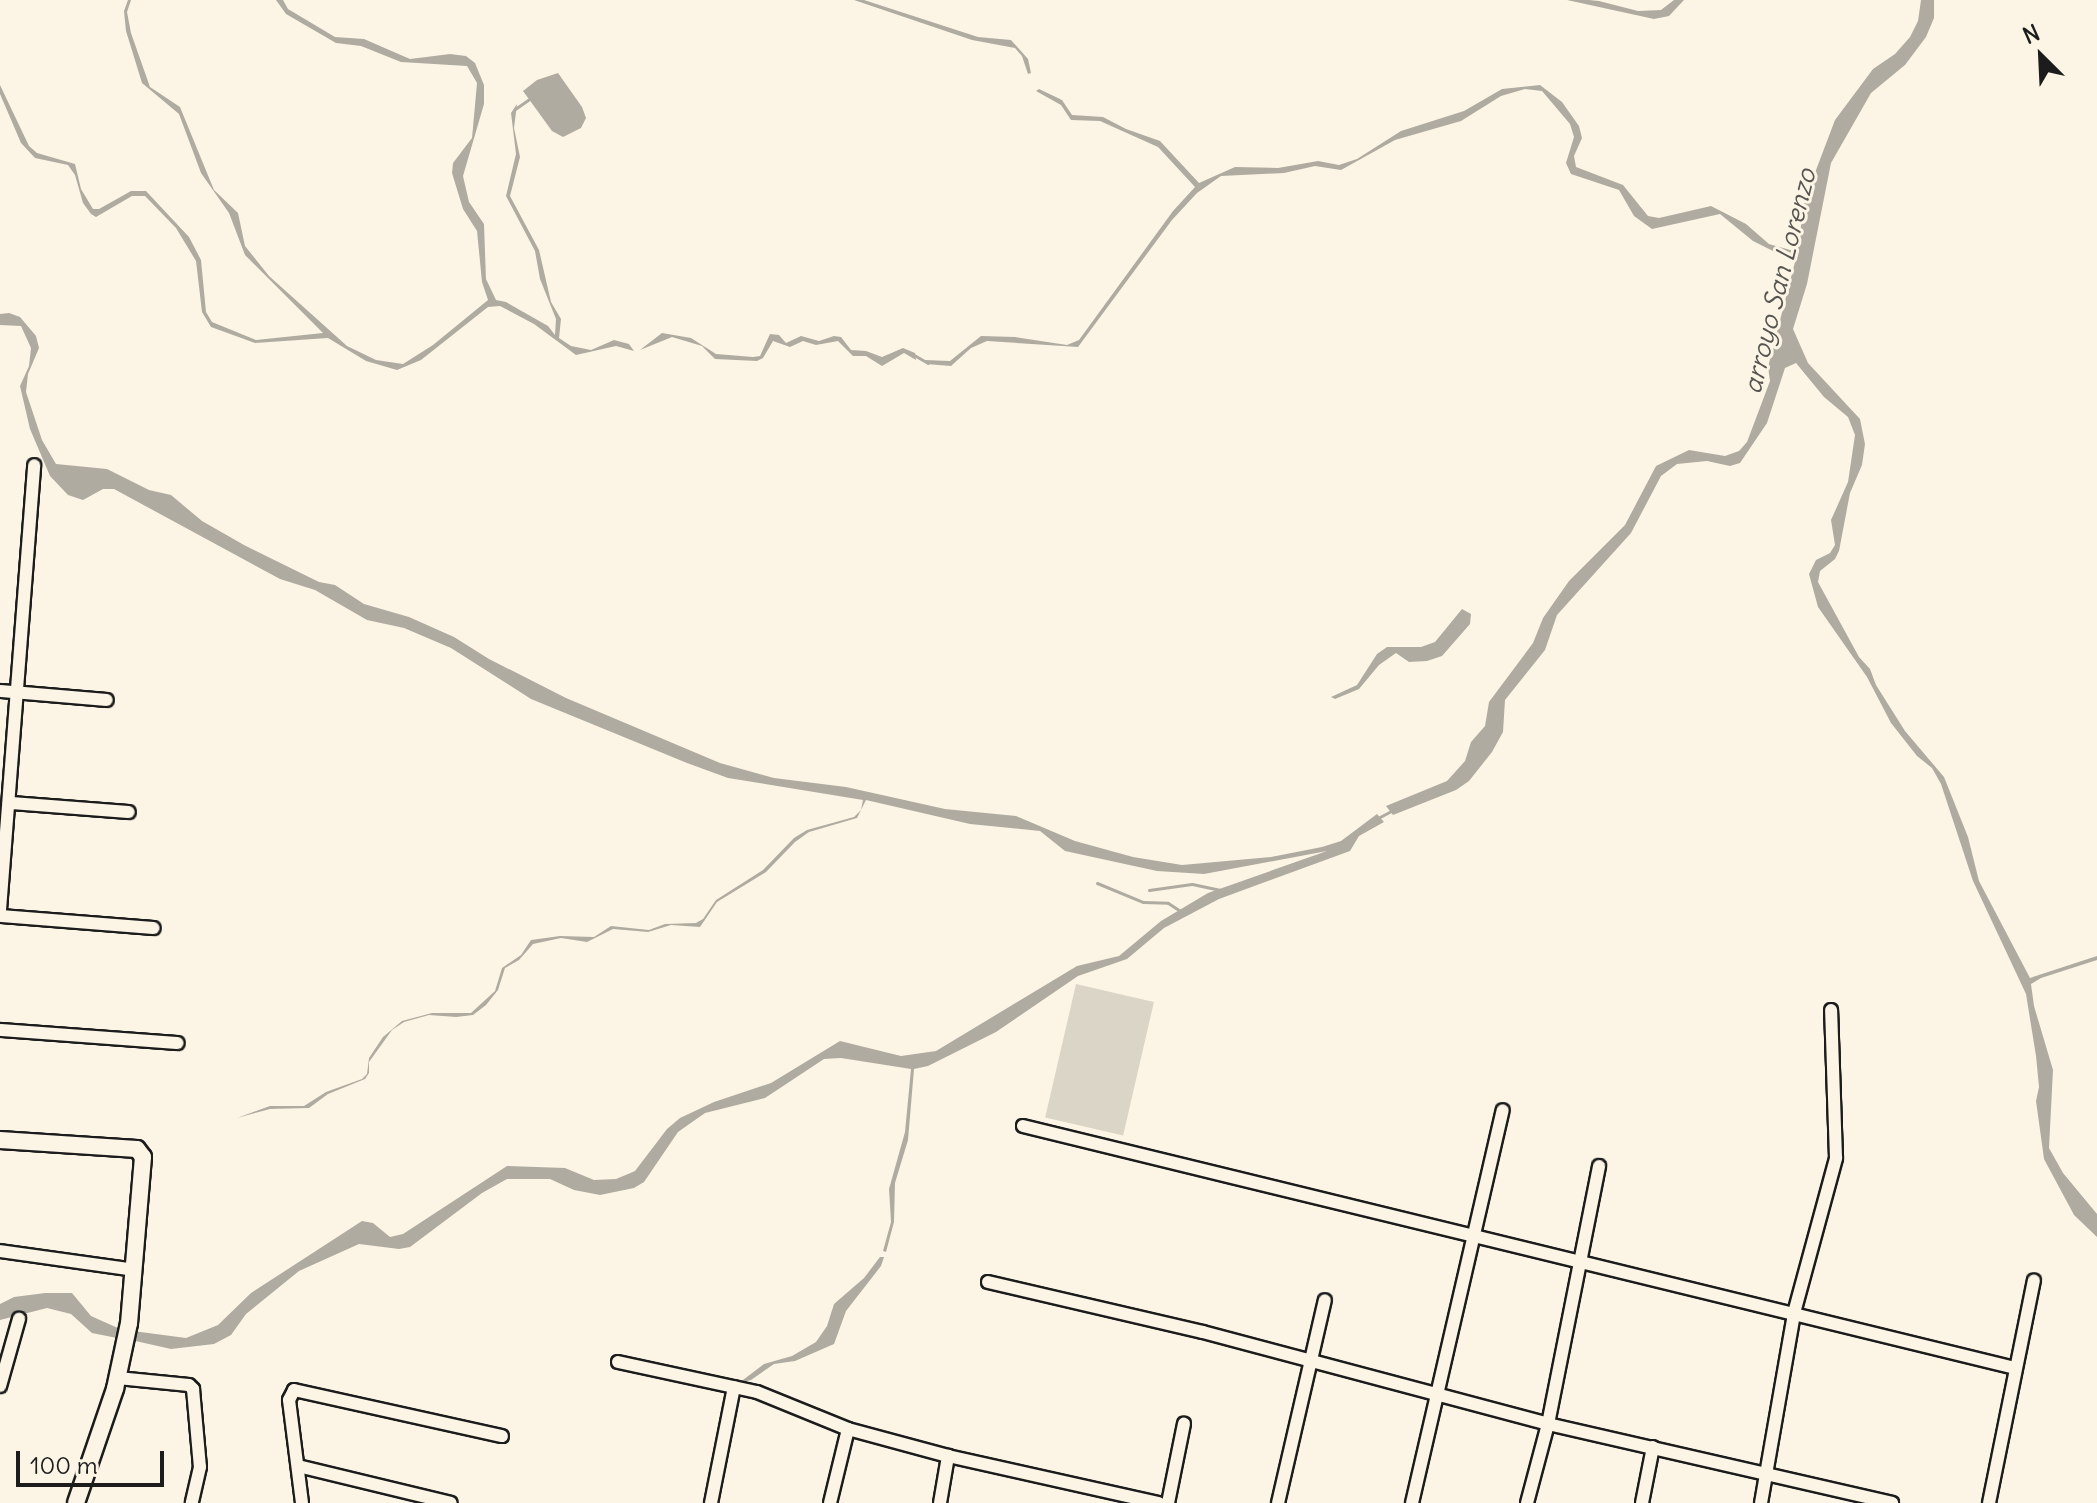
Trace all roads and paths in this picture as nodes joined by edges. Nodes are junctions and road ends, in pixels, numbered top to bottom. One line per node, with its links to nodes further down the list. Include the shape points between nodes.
1 (34, 465): 3 (street)
2 (0, 691): 3 (street)
3 (19, 692): 4 (street); 5 (street)
4 (107, 700)
5 (11, 803): 6 (street); 7 (street)
6 (129, 812)
7 (0, 913): 8 (street)
8 (154, 928)
9 (1831, 1010): 23 (street, via 1836,1158)
10 (0, 1030): 11 (street)
11 (178, 1043)
12 (1503, 1110): 16 (street)
13 (1023, 1126): 16 (street)
14 (0, 1140): 19 (street, via 141,1152)
15 (1599, 1166): 18 (street)
16 (1473, 1234): 18 (street); 31 (street)
17 (0, 1251): 19 (street)
18 (1582, 1260): 23 (street); 33 (street)
19 (135, 1270): 28 (street)
20 (2034, 1280): 27 (street)
21 (988, 1282): 25 (street)
22 (1325, 1300): 25 (street)
23 (1794, 1313): 27 (street); 39 (street)
24 (19, 1319): 29 (street)
25 (1309, 1360): 31 (street); 50 (street)
26 (618, 1362): 30 (street)
27 (2015, 1368): 56 (street)
28 (118, 1378): 41 (street); 42 (street, via 193,1389 200,1467)
29 (0, 1386)
30 (734, 1387): 34 (street); 45 (street)
31 (1435, 1394): 33 (street); 51 (street)
32 (1184, 1424): 49 (street)
33 (1548, 1424): 36 (street); 52 (street)
34 (848, 1429): 37 (street); 46 (street)
35 (502, 1436): 38 (street, via 294,1390 289,1400)
36 (1653, 1447): 39 (street); 53 (street)
37 (948, 1456): 47 (street); 48 (street)
38 (298, 1466): 43 (street); 44 (street)
39 (1768, 1472): 40 (street); 54 (street)
40 (1871, 1500): 55 (street)
41 (76, 1503)
42 (192, 1503)
43 (302, 1503)
44 (451, 1503)
45 (711, 1503)
46 (830, 1503)
47 (940, 1503)
48 (1159, 1503)
49 (1168, 1503)
50 (1278, 1503)
51 (1412, 1503)
52 (1527, 1503)
53 (1642, 1503)
54 (1761, 1503)
55 (1892, 1503)
56 (1989, 1503)

